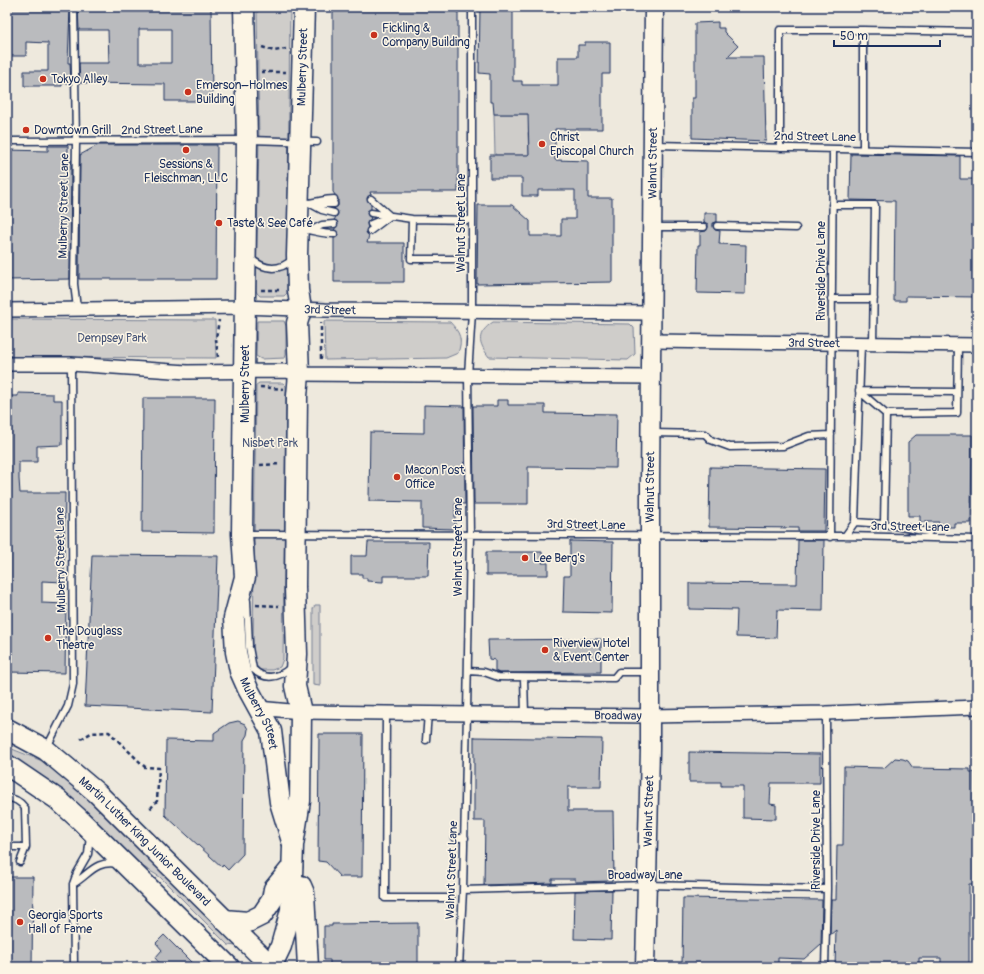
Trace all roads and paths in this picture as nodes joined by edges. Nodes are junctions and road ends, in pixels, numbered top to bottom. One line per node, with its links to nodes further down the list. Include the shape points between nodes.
1 (74, 7): 14 (lane, Mulberry Street Lane)
2 (472, 7): 29 (lane, Walnut Street Lane)
3 (654, 7): 16 (street, Walnut Street)
4 (301, 8): 15 (main road, Mulberry Street)
5 (246, 10): 12 (main road, Mulberry Street)
6 (863, 30): 7 (lane); 17 (lane, via 780,30); 19 (lane)
7 (977, 32)
8 (261, 47): 9 (path, via 274,51)
9 (287, 49)
10 (261, 72): 11 (path)
11 (287, 72)
12 (247, 140): 14 (lane, 2nd Street Lane); 15 (lane, 2nd Street Lane); 39 (main road, Mulberry Street)
13 (7, 141): 14 (lane, 2nd Street Lane)
14 (76, 142): 47 (lane, Mulberry Street Lane, via 74,284)
15 (308, 142): 23 (main road, Mulberry Street)
16 (653, 145): 17 (lane, 2nd Street Lane); 33 (street, Walnut Street)
17 (780, 148): 18 (lane, 2nd Street Lane)
18 (833, 148): 19 (lane, 2nd Street Lane); 24 (lane, Riverside Drive Lane)
19 (863, 149): 20 (lane, 2nd Street Lane)
20 (977, 152)
21 (334, 202): 23 (lane, via 322,199)
22 (371, 202): 27 (lane)
23 (304, 204): 25 (lane); 36 (main road, Mulberry Street)
24 (832, 205): 44 (lane, Riverside Drive Lane); 45 (lane, via 875,205)
25 (334, 213)
26 (371, 213): 27 (lane)
27 (390, 216): 28 (lane); 31 (lane); 37 (lane)
28 (412, 219): 29 (lane); 41 (lane, via 411,259)
29 (472, 220): 41 (lane, Walnut Street Lane)
30 (334, 224): 36 (lane)
31 (371, 224)
32 (717, 226): 35 (lane)
33 (653, 227): 34 (lane); 51 (street, Walnut Street)
34 (704, 227)
35 (796, 228)
36 (305, 230): 38 (lane); 40 (main road, Mulberry Street)
37 (370, 232)
38 (334, 234)
39 (246, 255): 40 (lane, via 257,264 272,269 287,265); 46 (main road, Mulberry Street)
40 (298, 255): 49 (main road, Mulberry Street)
41 (472, 259): 50 (lane, Walnut Street Lane)
42 (256, 290): 43 (path)
43 (287, 290)
44 (831, 299): 45 (lane); 55 (lane, Riverside Drive Lane)
45 (874, 299): 56 (lane)
46 (245, 307): 47 (street, 3rd Street); 49 (street, 3rd Street); 66 (main road, Mulberry Street)
47 (77, 308): 48 (street, 3rd Street)
48 (7, 310)
49 (301, 310): 50 (street, 3rd Street); 63 (main road, Mulberry Street, via 297,323)
50 (472, 312): 51 (street, 3rd Street); 64 (lane, Walnut Street Lane)
51 (652, 313): 54 (street, Walnut Street)
52 (220, 318): 59 (path, via 216,339)
53 (321, 319): 60 (path)
54 (652, 341): 55 (street, 3rd Street); 65 (street, Walnut Street)
55 (832, 343): 56 (street, 3rd Street); 72 (lane, Riverside Drive Lane)
56 (867, 344): 57 (street, 3rd Street); 68 (lane)
57 (958, 345): 58 (street, 3rd Street); 69 (lane)
58 (977, 345)
59 (218, 357)
60 (321, 359)
61 (7, 364): 62 (street)
62 (70, 364): 66 (street, via 187,372); 104 (lane, Mulberry Street Lane, via 73,684 68,706)
63 (299, 374): 64 (street); 66 (street, via 286,371); 79 (main road, Mulberry Street, via 296,396)
64 (468, 374): 65 (street); 80 (lane, Walnut Street Lane)
65 (651, 377): 71 (street, Walnut Street)
66 (250, 380): 67 (path); 78 (main road, Mulberry Street)
67 (285, 389)
68 (859, 391): 69 (lane); 70 (lane); 75 (lane)
69 (956, 392): 70 (lane, via 957,413)
70 (886, 414): 76 (lane)
71 (650, 433): 72 (lane, via 705,434 711,440 730,447 783,446 809,436); 82 (street, Walnut Street)
72 (831, 435): 83 (lane, Riverside Drive Lane)
73 (283, 464): 74 (path)
74 (257, 465)
75 (855, 522): 76 (lane); 81 (lane)
76 (884, 524): 77 (lane)
77 (929, 532)
78 (242, 534): 79 (lane, 3rd Street Lane); 85 (main road, Mulberry Street)
79 (296, 534): 80 (lane, 3rd Street Lane); 88 (main road, Mulberry Street)
80 (470, 535): 82 (lane, 3rd Street Lane); 89 (lane, Walnut Street Lane)
81 (845, 536): 83 (lane, 3rd Street Lane); 84 (lane, 3rd Street Lane)
82 (649, 537): 83 (lane, 3rd Street Lane); 90 (street, Walnut Street)
83 (830, 537)
84 (977, 539)
85 (245, 577): 88 (lane, via 249,647 253,669 263,677 282,674 292,665); 93 (main road, Mulberry Street, via 234,618 236,652 240,671)
86 (256, 605): 87 (path)
87 (282, 606)
88 (297, 654): 94 (main road, Mulberry Street, via 295,686)
89 (468, 671): 91 (lane, via 484,672 498,677); 97 (lane, Walnut Street Lane)
90 (649, 672): 91 (lane, via 619,672 614,678); 100 (street, Walnut Street)
91 (524, 678): 99 (lane)
92 (977, 707): 98 (street, Broadway)
93 (258, 708): 94 (street, Broadway); 111 (main road, Mulberry Street, via 271,731 280,802)
94 (302, 712): 95 (street, Broadway); 111 (main road, Mulberry Street, via 300,802)
95 (386, 713): 96 (street, Broadway); 121 (lane, via 385,898)
96 (428, 713): 97 (street, Broadway); 103 (lane)
97 (467, 713): 99 (street, Broadway); 110 (lane, Walnut Street Lane)
98 (826, 713): 100 (street, Broadway); 119 (lane, Riverside Drive Lane)
99 (524, 714): 100 (street, Broadway)
100 (649, 716): 118 (street, Walnut Street)
101 (7, 729): 104 (main road, Martin Luther King Junior Boulevard)
102 (81, 739): 107 (path, via 91,733 109,732 145,767 159,768 158,801)
103 (426, 740)
104 (46, 750): 122 (main road, Martin Luther King Junior Boulevard, via 97,793)
105 (7, 765): 108 (main road, via 58,799)
106 (7, 798): 113 (lane, via 16,799 25,808)
107 (150, 809)
108 (90, 830): 115 (main road); 117 (lane, via 88,854)
109 (455, 838): 110 (lane)
110 (465, 838): 120 (lane, Walnut Street Lane)
111 (293, 844): 116 (main road, Mulberry Street)
112 (7, 847): 113 (lane)
113 (26, 847): 114 (lane)
114 (20, 862)
115 (126, 865): 117 (lane, via 97,865 82,879); 124 (main road)
116 (292, 867): 122 (main road, via 274,889 272,900 262,915 248,922); 125 (main road, Mulberry Street, via 289,920); 126 (main road, via 304,893)
117 (72, 884): 123 (lane)
118 (647, 885): 119 (lane, Broadway Lane); 120 (lane, Broadway Lane); 128 (street, Walnut Street)
119 (827, 889): 129 (lane, Riverside Drive Lane)
120 (463, 890): 127 (lane, Walnut Street Lane)
121 (451, 898)
122 (224, 920): 125 (main road, Martin Luther King Junior Boulevard)
123 (74, 967)
124 (229, 967)
125 (272, 967)
126 (308, 967)
127 (459, 967)
128 (645, 967)
129 (825, 967)

